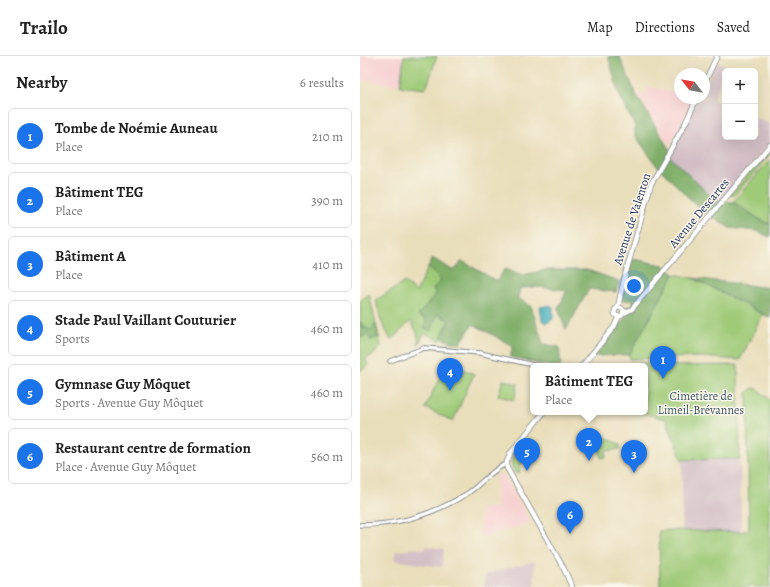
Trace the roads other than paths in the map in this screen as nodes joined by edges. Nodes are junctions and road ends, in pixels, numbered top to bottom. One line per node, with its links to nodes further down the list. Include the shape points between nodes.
1 (717, 56): 2 (main road)
2 (710, 71)
3 (694, 104): 5 (main road, Avenue de Valenton, via 651,184 620,297)
4 (770, 145): 5 (main road, Avenue Descartes, via 632,309)
5 (621, 312): 7 (main road, Avenue Descartes, via 614,327)
6 (390, 361): 8 (street, via 424,348 480,353)
7 (584, 363)
8 (530, 364)
9 (541, 415): 10 (main road, via 517,444)
10 (506, 465): 11 (street, via 497,468 468,492 432,512 406,520); 12 (main road)
11 (360, 525)
12 (571, 585)

